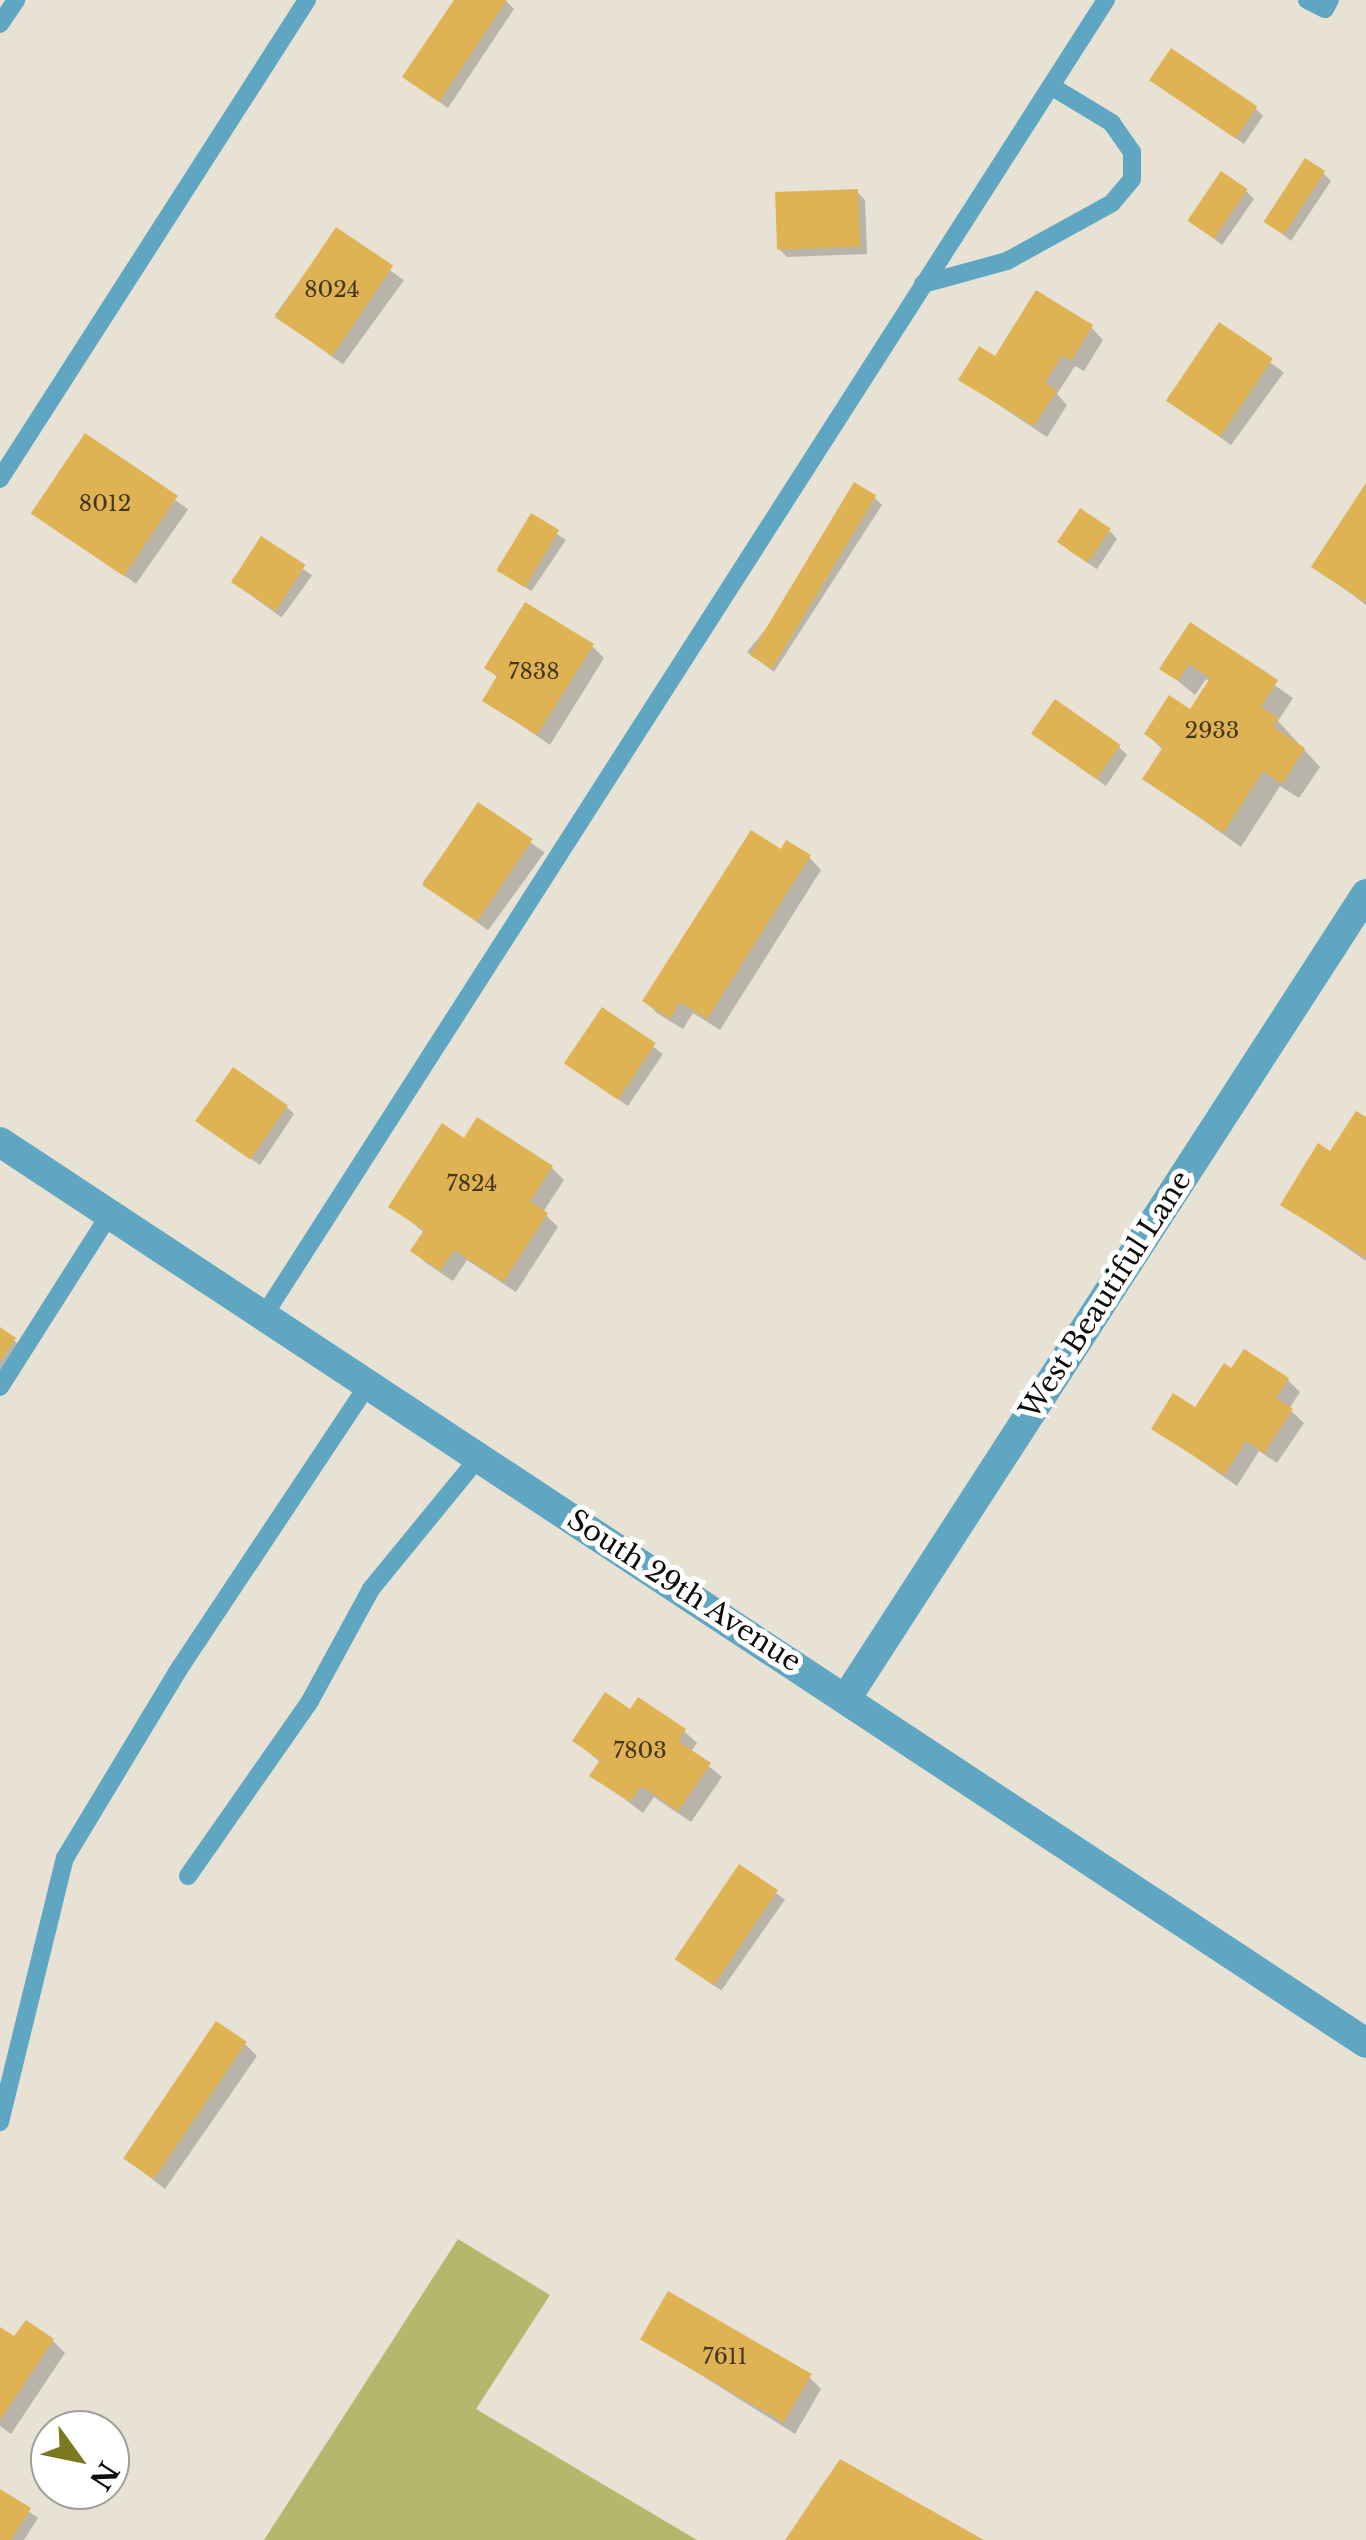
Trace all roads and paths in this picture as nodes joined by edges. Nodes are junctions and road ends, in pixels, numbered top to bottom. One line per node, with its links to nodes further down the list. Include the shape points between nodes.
1 (16, 0): 6 (lane)
2 (306, 0): 9 (lane)
3 (1106, 0): 7 (lane)
4 (1307, 0): 5 (lane, via 1324,9)
5 (1330, 0)
6 (0, 24)
7 (1051, 86): 8 (lane); 8 (lane, via 1112,124 1132,152 1132,179 1112,203 1007,261)
8 (924, 284): 13 (lane)
9 (0, 478)
10 (1366, 894): 17 (street, West Beautiful Lane)
11 (0, 1142): 12 (street, South 29th Avenue)
12 (110, 1214): 13 (street, South 29th Avenue); 15 (lane)
13 (263, 1317): 14 (street, South 29th Avenue)
14 (368, 1384): 16 (street, South 29th Avenue); 20 (lane, via 65,1858)
15 (0, 1387)
16 (480, 1457): 17 (street, South 29th Avenue); 18 (lane, via 371,1589 310,1701)
17 (847, 1696): 19 (street, South 29th Avenue)
18 (188, 1876)
19 (1366, 2044)
20 (0, 2122)

